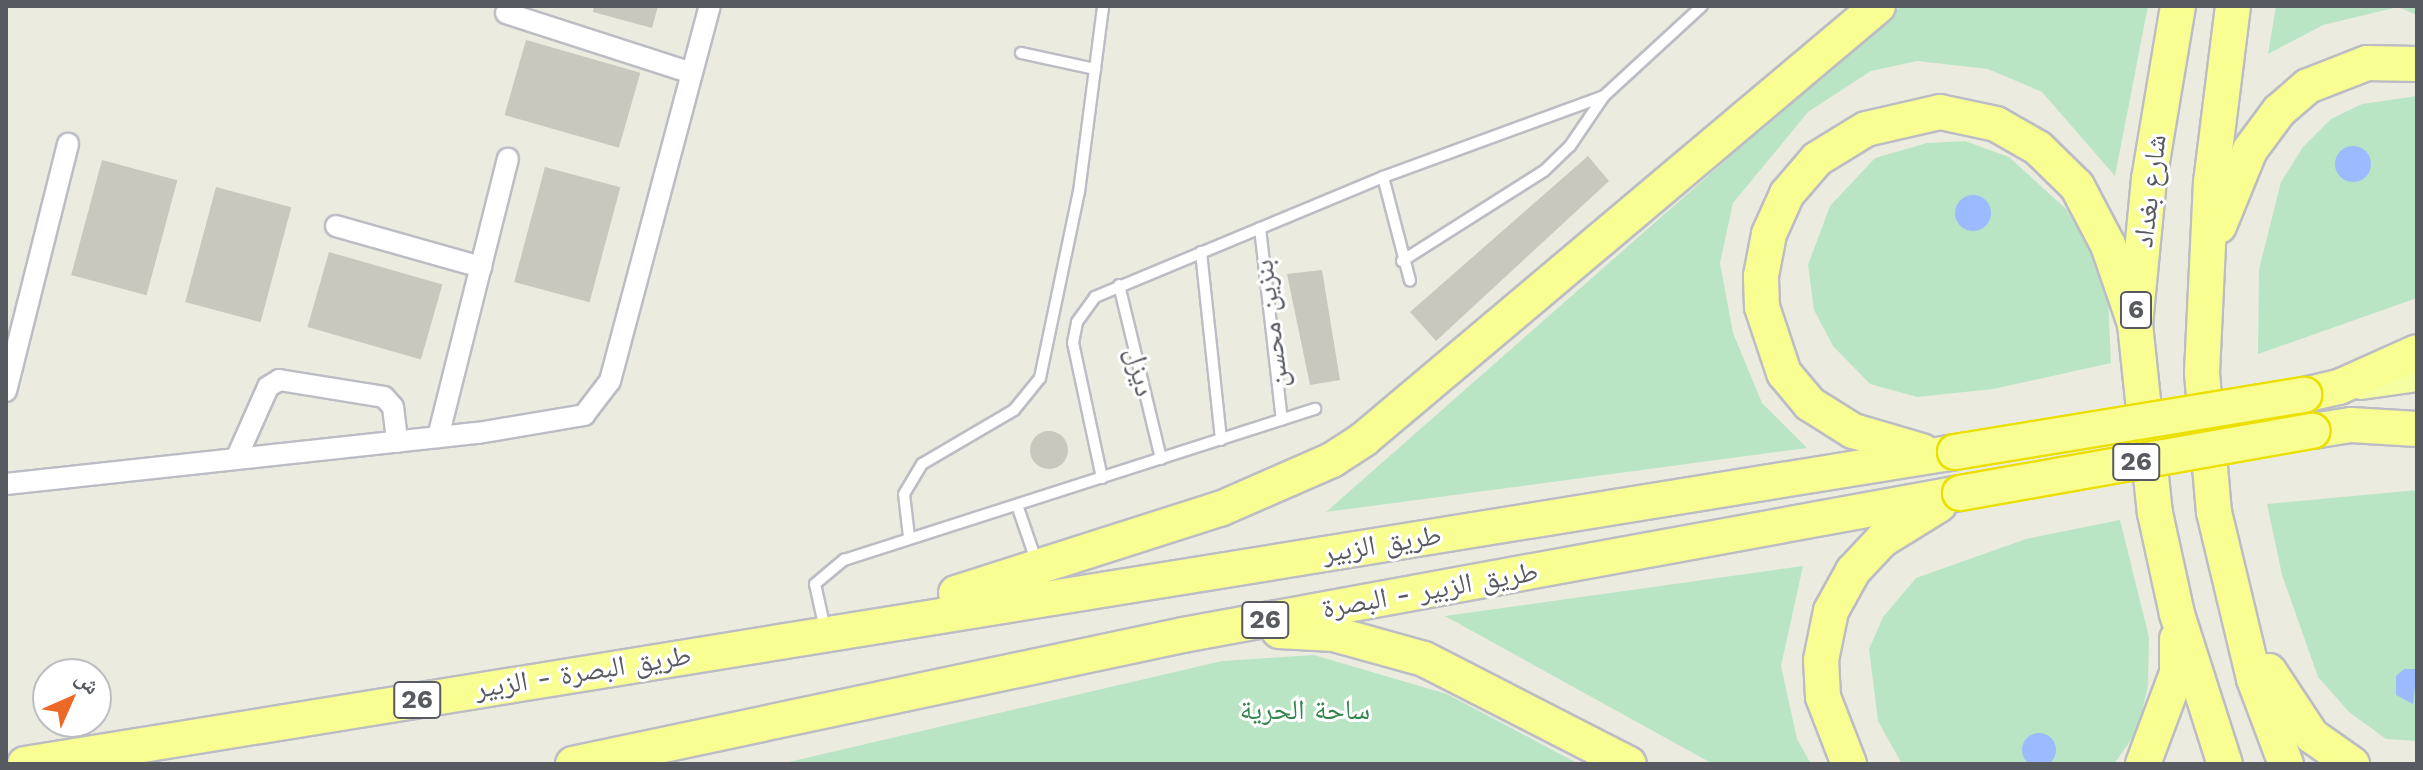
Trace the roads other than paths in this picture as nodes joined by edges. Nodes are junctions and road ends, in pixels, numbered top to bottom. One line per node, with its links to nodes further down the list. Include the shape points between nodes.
1 (710, 6): 11 (street)
2 (1103, 6): 10 (lane)
3 (1702, 6): 12 (lane)
4 (1878, 6): 45 (highway, via 1364,439 1290,482)
5 (2178, 6): 24 (highway, شارع بغداد / 6, via 2149,179)
6 (2233, 6): 21 (highway, شارع بغداد)
7 (506, 13): 11 (street)
8 (1021, 53): 10 (lane)
9 (2417, 64): 21 (highway, via 2367,63 2338,71 2308,86 2279,111 2250,150 2234,184)
10 (1095, 69): 44 (lane, via 1077,206 1040,378 1014,410 922,464 904,494)
11 (692, 73): 34 (street, via 604,394 584,415)
12 (1604, 96): 15 (lane); 19 (lane, via 1570,146 1544,171)
13 (68, 144): 28 (street)
14 (508, 159): 20 (street)
15 (1383, 177): 17 (lane); 19 (lane)
16 (336, 226): 20 (street)
17 (1260, 228): 18 (lane); 31 (lane, بنزين محسن)
18 (1201, 252): 23 (lane); 35 (lane)
19 (1402, 261): 22 (lane)
20 (481, 267): 34 (street)
21 (2202, 276): 46 (highway, شارع بغداد, via 2202,373 2214,512)
22 (1410, 281)
23 (1119, 285): 39 (lane, ديزل); 40 (lane, via 1088,304 1073,343)
24 (2135, 324): 37 (highway, via 2108,245 2077,186 2038,148 1996,124 1940,112 1896,120 1866,129 1817,159 1787,194 1769,234 1761,276 1762,307 1784,373 1810,404 1853,431 1914,451); 47 (highway, شارع بغداد / 6, via 2155,513)
25 (2417, 352): 27 (highway)
26 (2417, 375): 27 (main road)
27 (2339, 387): 37 (highway, 26, bridge)
28 (6, 391)
29 (1315, 409): 31 (lane)
30 (2417, 415): 32 (main road)
31 (1282, 420): 35 (lane)
32 (2351, 425): 33 (highway); 42 (highway, 26, bridge)
33 (2417, 429)
34 (438, 437): 36 (street)
35 (1221, 440): 39 (lane)
36 (397, 442): 38 (street); 38 (street, via 393,407 384,397 279,380 268,387)
37 (1955, 452): 48 (highway, طريق الزبير / 26)
38 (236, 459): 41 (street)
39 (1161, 459): 40 (lane)
40 (1102, 478): 43 (lane)
41 (6, 484)
42 (1960, 493): 49 (highway, طريق الزبير - البصرة / 26); 53 (highway, via 1882,540 1853,571 1831,611 1821,660 1823,697)
43 (1017, 505): 44 (lane); 45 (lane)
44 (909, 537): 48 (lane, via 844,560 824,574 815,584)
45 (1039, 569): 48 (highway)
46 (2233, 599): 56 (highway, via 2254,679); 57 (highway, via 2287,704 2312,736)
47 (2177, 614): 54 (highway, via 2177,673); 55 (highway, 6)
48 (817, 633): 50 (highway, طريق البصرة - الزبير / 26)
49 (1183, 635): 51 (highway, طريق الزبير - البصرة / 26); 52 (highway, via 1289,632 1381,645 1424,659)
50 (25, 764)
51 (573, 764)
52 (1629, 764)
53 (1849, 764)
54 (2143, 764)
55 (2225, 764)
56 (2286, 764)
57 (2352, 764)

